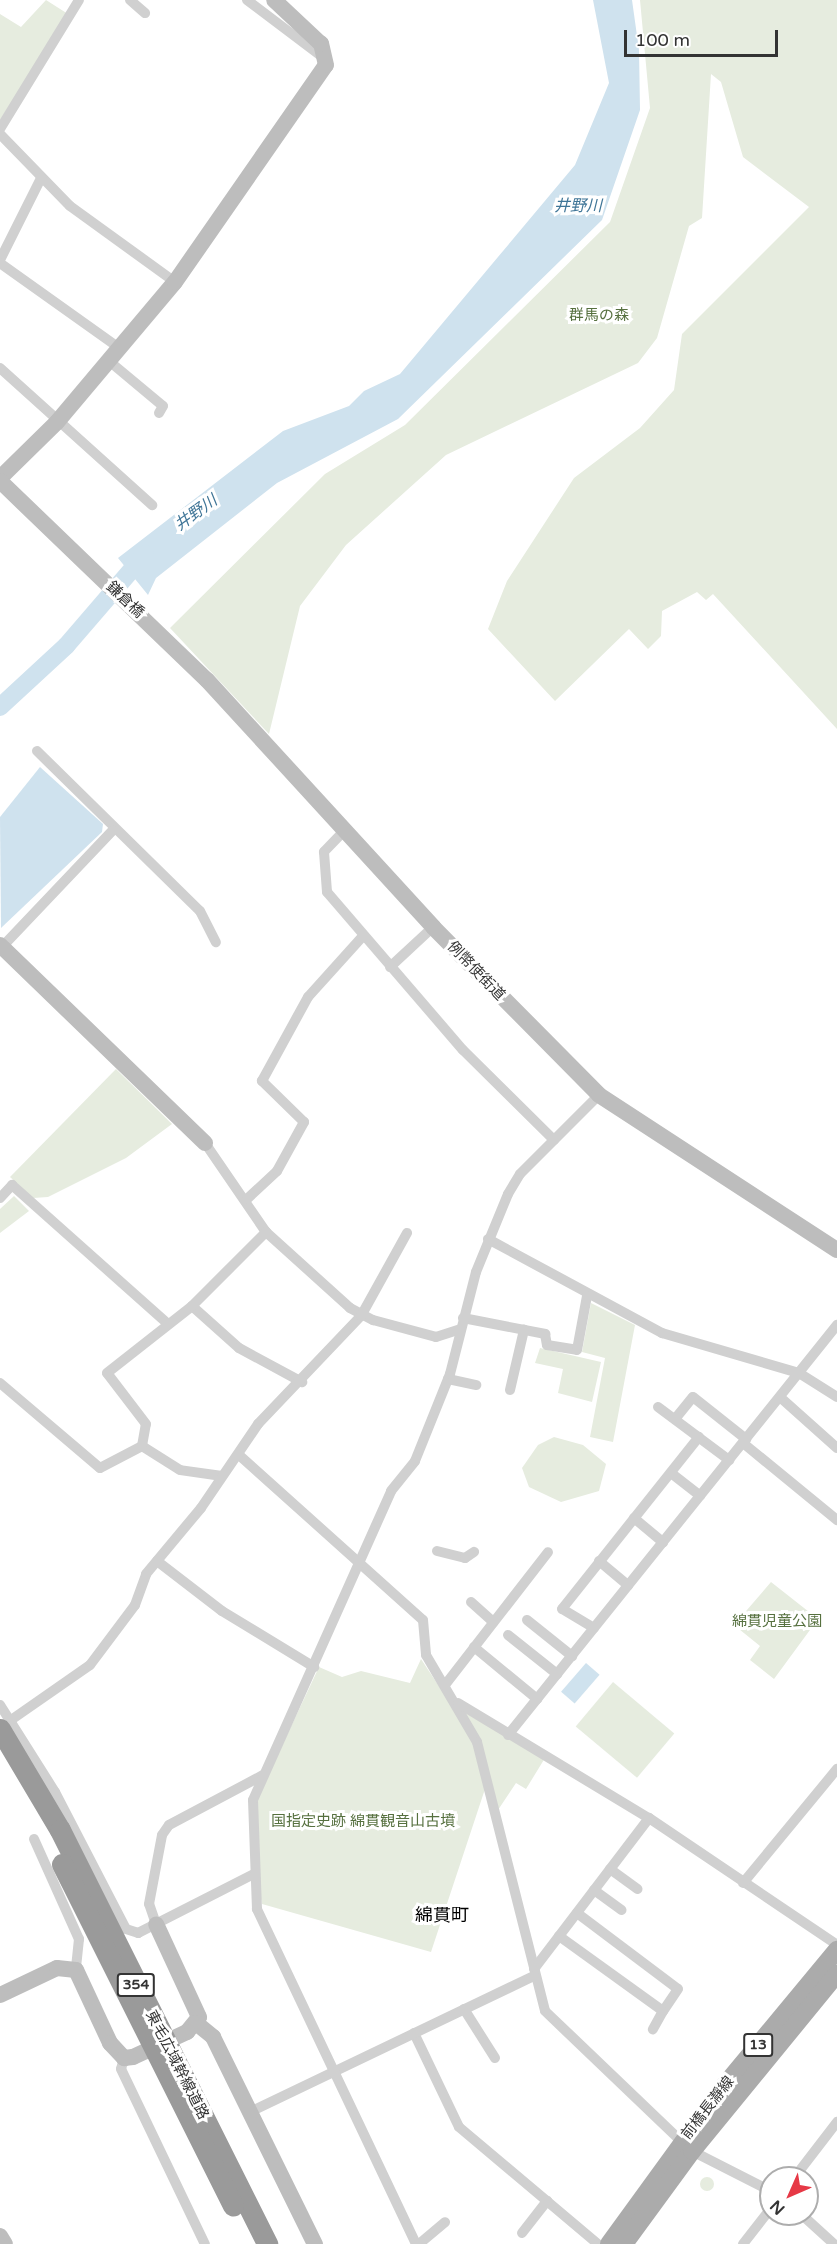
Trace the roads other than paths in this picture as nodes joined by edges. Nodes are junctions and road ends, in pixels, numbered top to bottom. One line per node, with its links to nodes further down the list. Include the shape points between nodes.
1 (79, 0): 7 (street)
2 (130, 0): 5 (street)
3 (247, 0): 6 (street)
4 (274, 0): 6 (street, via 321,44)
5 (145, 13)
6 (328, 61): 11 (street)
7 (0, 129)
8 (0, 134): 9 (street)
9 (42, 177): 10 (street); 11 (street, via 70,206)
10 (0, 261): 12 (street)
11 (175, 282): 12 (street)
12 (114, 354): 14 (street, via 163,406); 15 (street)
13 (0, 368): 15 (street)
14 (159, 413)
15 (57, 422): 16 (street); 17 (street)
16 (0, 480): 18 (street, 鎌倉橋)
17 (152, 505)
18 (164, 636): 21 (street, 例幣使街道)
19 (37, 751): 20 (street)
20 (113, 830): 24 (street, via 200,911); 25 (street)
21 (344, 831): 22 (street, 例幣使街道); 23 (street, via 324,852 323,872 327,892)
22 (433, 927): 26 (street); 27 (street, 例幣使街道)
23 (362, 937): 26 (street); 31 (street, via 308,998 262,1082 304,1122 277,1171)
24 (216, 942)
25 (1, 946): 29 (street)
26 (390, 967): 28 (street)
27 (599, 1095): 28 (street); 35 (street, 例幣使街道)
28 (554, 1140): 34 (street, via 520,1174)
29 (205, 1143): 31 (street)
30 (0, 1198): 40 (street, via 12,1185)
31 (247, 1199): 32 (street)
32 (266, 1232): 37 (street); 38 (street)
33 (407, 1233): 38 (street)
34 (488, 1239): 36 (street); 39 (street)
35 (837, 1250)
36 (587, 1296): 42 (street, via 577,1350 547,1345 545,1334); 43 (street, via 662,1333)
37 (192, 1306): 40 (street); 45 (street, via 239,1348)
38 (361, 1316): 39 (street, via 436,1337); 45 (street)
39 (462, 1323): 42 (street); 44 (street)
40 (168, 1324): 55 (street, via 106,1373 146,1424)
41 (837, 1325): 43 (street)
42 (524, 1330): 48 (street)
43 (799, 1373): 49 (street); 50 (street)
44 (448, 1379): 47 (street); 70 (street, via 415,1461 391,1491)
45 (302, 1382): 57 (street, via 258,1424)
46 (0, 1383): 55 (street, via 100,1468)
47 (476, 1385)
48 (510, 1390)
49 (837, 1397)
50 (780, 1398): 54 (street); 56 (street)
51 (658, 1407): 52 (street)
52 (675, 1419): 53 (street); 54 (street, via 693,1397)
53 (699, 1437): 58 (street); 59 (street)
54 (745, 1441): 58 (street); 63 (street)
55 (142, 1446): 60 (street, via 180,1470)
56 (837, 1449)
57 (239, 1455): 60 (street); 70 (street)
58 (729, 1460): 61 (street)
59 (671, 1473): 61 (street); 62 (street)
60 (222, 1476): 68 (street)
61 (700, 1496): 64 (street)
62 (634, 1518): 64 (street); 69 (street)
63 (837, 1520)
64 (663, 1542): 71 (street)
65 (437, 1551): 66 (street, via 465,1558)
66 (474, 1552)
67 (548, 1552): 74 (street)
68 (158, 1561): 79 (street, via 222,1611); 85 (street, via 144,1578 135,1605 90,1665)
69 (599, 1561): 71 (street); 75 (street, via 562,1609)
70 (357, 1563): 79 (street); 81 (street, via 417,1612 426,1655)
71 (628, 1585): 75 (street)
72 (471, 1602): 74 (street)
73 (527, 1620): 78 (street)
74 (494, 1622): 77 (street)
75 (594, 1628): 78 (street)
76 (508, 1635): 80 (street)
77 (474, 1647): 81 (street); 82 (street)
78 (572, 1656): 80 (street)
79 (314, 1667): 89 (street)
80 (557, 1674): 82 (street)
81 (445, 1685): 83 (street)
82 (537, 1699): 86 (street)
83 (457, 1703): 86 (street); 104 (street, via 477,1742)
84 (0, 1705): 85 (street)
85 (5, 1725): 99 (street, via 126,1929 138,1933); 112 (highway, 東毛広域幹線道路 / 354, via 56,1821)
86 (508, 1735): 90 (street)
87 (0, 1749): 112 (highway, 東毛広域幹線道路 / 354)
88 (837, 1769): 94 (street)
89 (263, 1775): 93 (street, via 253,1800); 99 (street, via 169,1825 162,1835 149,1904)
90 (649, 1818): 92 (street); 94 (street)
91 (34, 1839): 103 (street, via 79,1939)
92 (610, 1869): 95 (street); 96 (street)
93 (252, 1875): 99 (street); 115 (street, via 256,1909)
94 (743, 1882): 101 (street)
95 (638, 1889)
96 (594, 1890): 97 (street); 98 (street)
97 (622, 1910)
98 (577, 1913): 100 (street); 108 (street, via 678,1989)
99 (156, 1924): 109 (street, via 195,1999)
100 (559, 1936): 104 (street); 108 (street)
101 (837, 1945)
102 (837, 1950): 118 (main road, 前橋長瀞線 / 13)
103 (76, 1970): 106 (street, via 57,1968); 113 (street, via 110,2043)
104 (534, 1972): 107 (street); 118 (street, via 555,2025)
105 (837, 1974): 118 (main road, 前橋長瀞線 / 13)
106 (0, 1995)
107 (464, 2009): 111 (street); 114 (street)
108 (663, 2011): 110 (street)
109 (196, 2023): 112 (street); 116 (street, via 213,2037)
110 (653, 2029)
111 (414, 2033): 115 (street); 121 (street, via 459,2127)
112 (158, 2045): 113 (street); 129 (highway, 東毛広域幹線道路 / 354); 130 (highway, 東毛広域幹線道路 / 354)
113 (124, 2058): 128 (street, via 121,2070)
114 (495, 2058)
115 (336, 2069): 116 (street); 132 (street)
116 (252, 2111): 131 (street)
117 (837, 2122): 119 (street)
118 (687, 2146): 120 (street); 134 (main road, 前橋長瀞線 / 13); 135 (main road, 前橋長瀞線 / 13)
119 (803, 2166)
120 (759, 2185)
121 (547, 2201): 125 (street); 133 (street)
122 (445, 2222): 132 (street)
123 (759, 2223): 136 (street)
124 (814, 2226): 137 (street)
125 (522, 2233)
126 (0, 2236): 127 (street)
127 (5, 2244)
128 (205, 2244)
129 (253, 2244)
130 (267, 2244)
131 (315, 2244)
132 (418, 2244)
133 (598, 2244)
134 (609, 2244)
135 (624, 2244)
136 (743, 2244)
137 (834, 2244)

